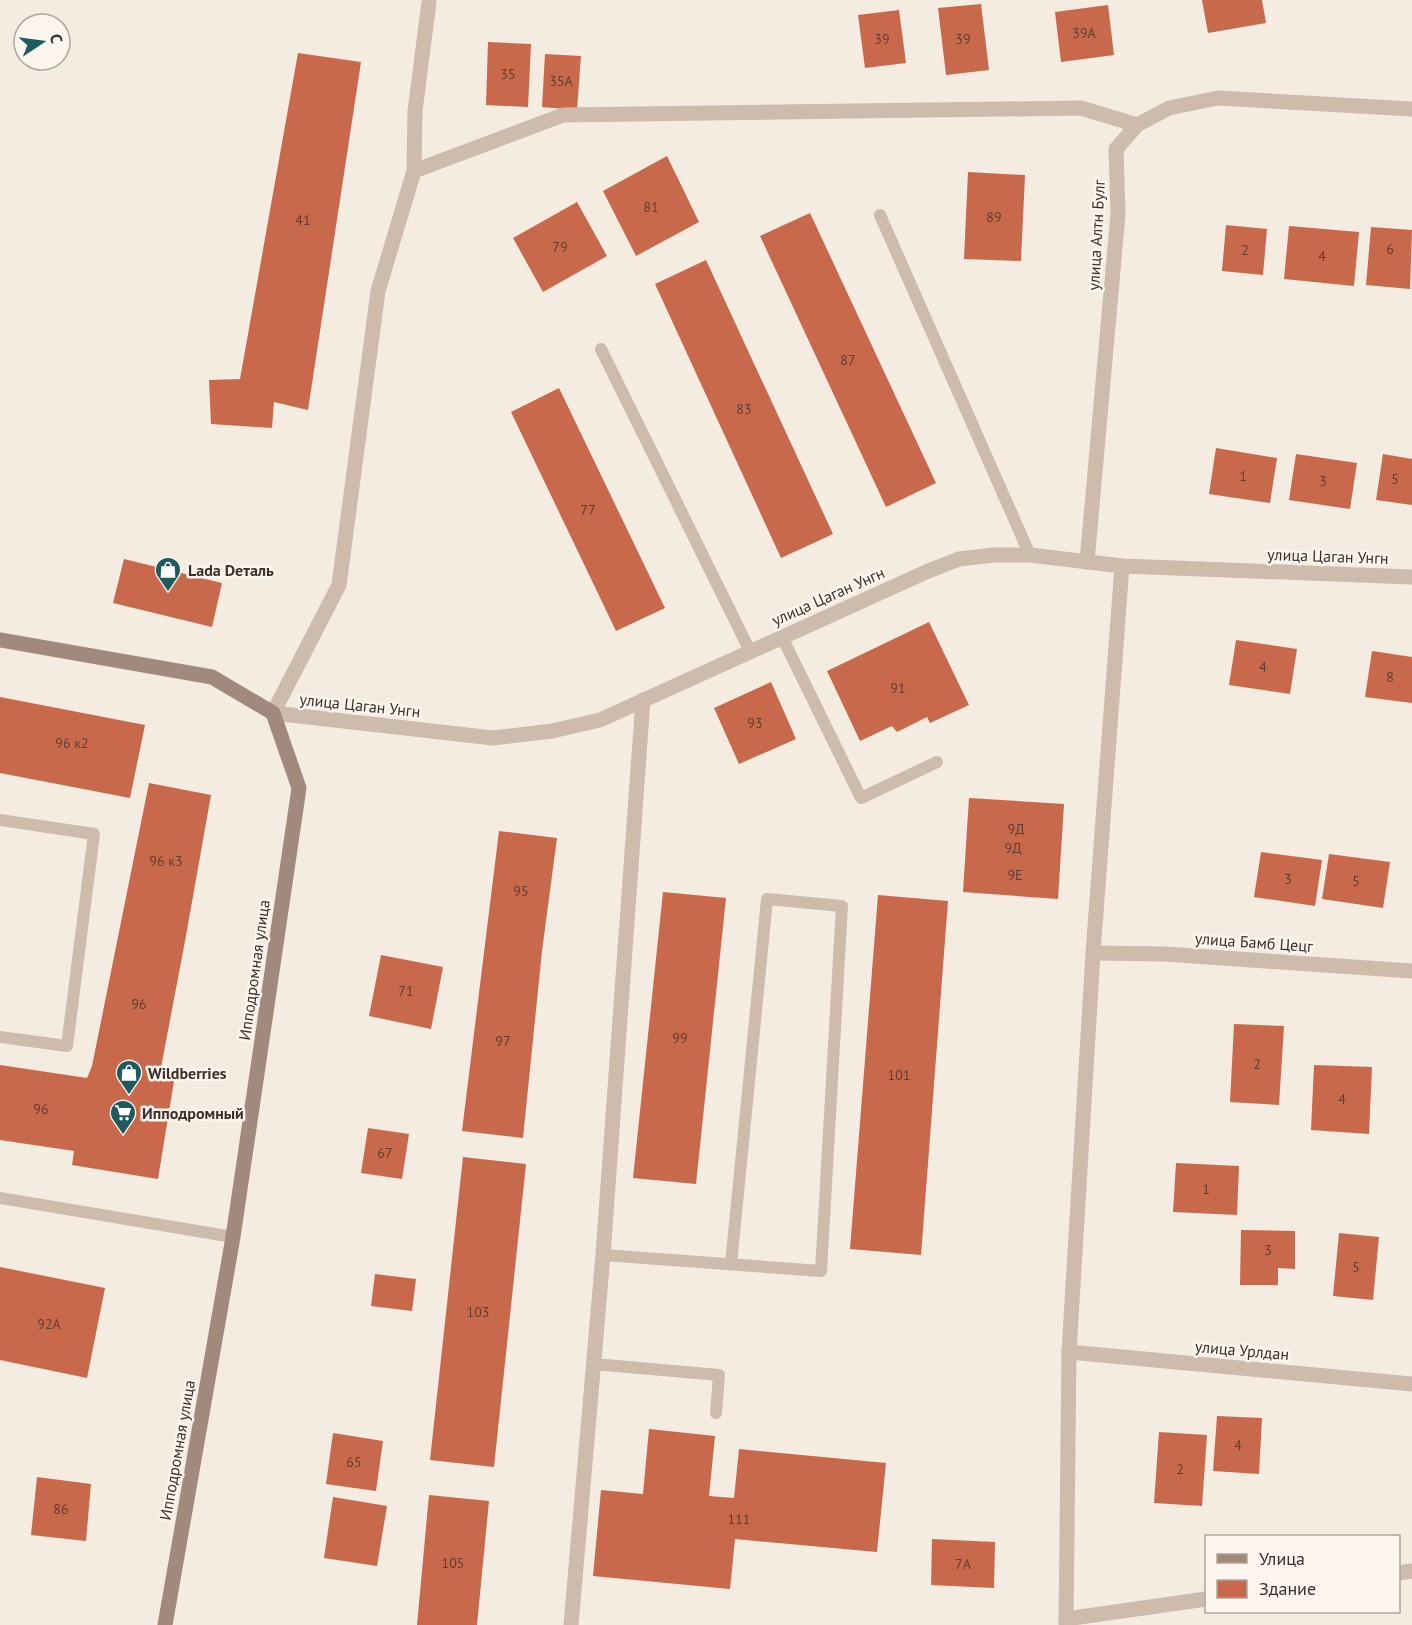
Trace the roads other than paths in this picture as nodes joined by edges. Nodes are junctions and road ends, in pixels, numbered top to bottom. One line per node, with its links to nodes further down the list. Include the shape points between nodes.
1 (429, 2): 4 (street, via 415,111)
2 (1412, 109): 3 (street, улица Алтн Булг, via 1218,98 1169,108)
3 (1137, 125): 4 (street, via 1081,108 563,115); 8 (street, улица Алтн Булг, via 1116,149 1118,214)
4 (414, 171): 15 (street, via 378,291 339,585)
5 (880, 215): 7 (lane)
6 (601, 349): 13 (lane)
7 (1030, 555): 8 (street, улица Цаган Унгн); 11 (street, улица Цаган Унгн, via 959,559)
8 (1087, 562): 9 (street, улица Цаган Унгн)
9 (1122, 566): 10 (street, улица Цаган Унгн); 18 (street)
10 (1412, 577)
11 (782, 637): 13 (street, улица Цаган Унгн); 16 (lane, via 861,798)
12 (0, 640): 15 (main road, via 212,677)
13 (750, 651): 14 (street, улица Цаган Унгн)
14 (643, 700): 15 (street, улица Цаган Унгн, via 600,720 493,738); 23 (street)
15 (273, 713): 22 (main road, Ипподромная улица, via 299,788)
16 (937, 762)
17 (0, 820): 20 (lane, via 94,834 67,1046)
18 (1093, 953): 19 (street, улица Бамб Цецг); 25 (street)
19 (1412, 970)
20 (0, 1037)
21 (0, 1198): 22 (lane)
22 (233, 1237): 31 (main road, Ипподромная улица)
23 (603, 1255): 24 (lane); 26 (street)
24 (731, 1264): 24 (lane, via 767,899 842,906 821,1271)
25 (1069, 1352): 27 (street, улица Урлдан); 30 (street)
26 (594, 1364): 28 (lane, via 718,1375); 32 (street)
27 (1412, 1384)
28 (716, 1413)
29 (1205, 1599): 30 (street)
30 (1066, 1622)
31 (165, 1625)
32 (571, 1625)

